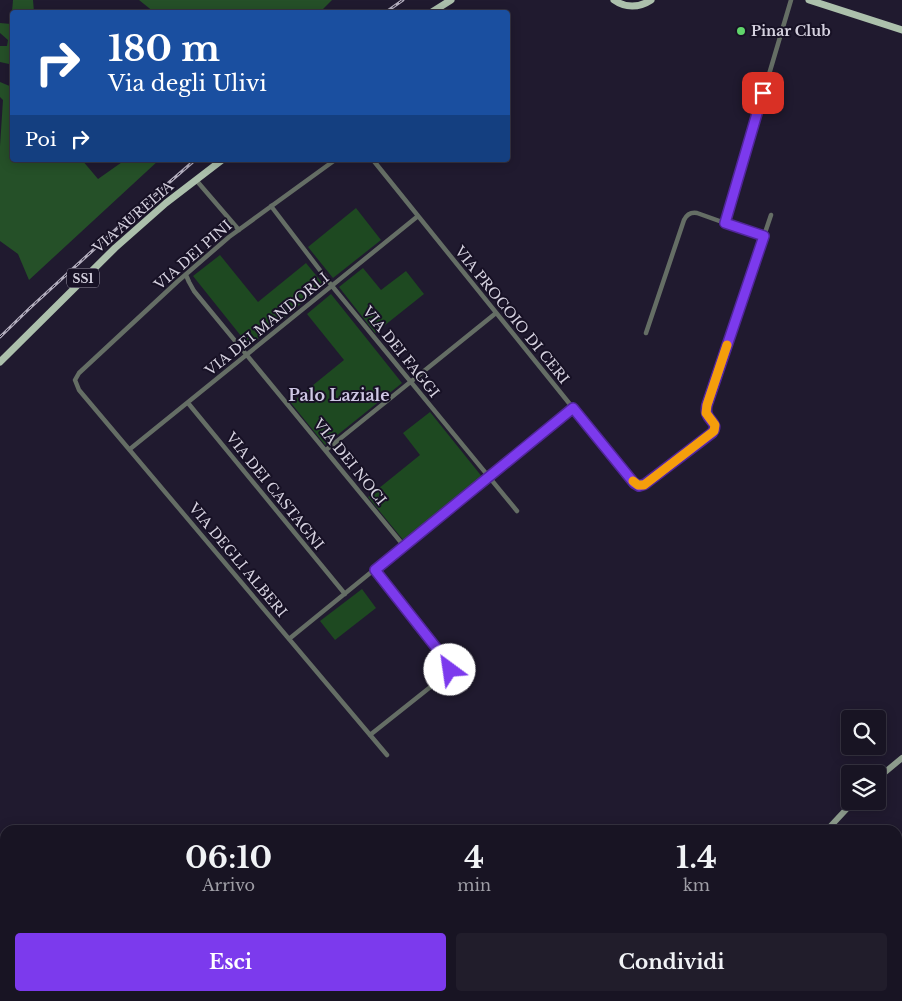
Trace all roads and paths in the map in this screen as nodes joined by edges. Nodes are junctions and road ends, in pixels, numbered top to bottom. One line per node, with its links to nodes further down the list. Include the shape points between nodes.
1 (444, 0): 7 (main road)
2 (451, 0): 8 (main road)
3 (614, 0): 4 (main road, via 630,6)
4 (650, 0)
5 (791, 0): 17 (street)
6 (809, 0): 9 (main road)
7 (433, 10)
8 (434, 10)
9 (902, 30)
10 (219, 162): 13 (main road, VIA AURELIA / SS1)
11 (332, 162): 14 (street, VIA DEI PINI)
12 (375, 162): 16 (street, VIA PROCOIO DI CERI)
13 (196, 180): 18 (street); 25 (main road, VIA AURELIA / SS1, via 114,248)
14 (271, 206): 18 (street, VIA DEI PINI); 21 (street, VIA DEI FAGGI)
15 (771, 215): 19 (street)
16 (418, 216): 21 (street, VIA DEI MANDORLI); 22 (street, VIA PROCOIO DI CERI)
17 (725, 223): 19 (street); 23 (street, via 696,213 685,217)
18 (239, 230): 20 (street, VIA DEI PINI)
19 (764, 236): 29 (street, VIA PROCOIO DI CERI, via 707,405 706,413 715,425 712,433 639,486)
20 (186, 275): 24 (street, VIA DEI NOCI, via 194,291); 26 (street, VIA DEI PINI)
21 (332, 286): 24 (street, VIA DEI MANDORLI); 27 (street, VIA DEI FAGGI)
22 (496, 313): 27 (street); 29 (street, VIA PROCOIO DI CERI)
23 (646, 333)
24 (248, 355): 28 (street, VIA DEI MANDORLI); 31 (street, VIA DEI NOCI)
25 (0, 362)
26 (75, 378): 30 (street, VIA DEGLI ALBERI, via 79,390)
27 (412, 381): 31 (street); 32 (street, VIA DEI FAGGI)
28 (188, 403): 30 (street, VIA DEI MANDORLI); 36 (street, VIA DEI CASTAGNI)
29 (573, 408): 32 (street)
30 (130, 449): 37 (street, VIA DEGLI ALBERI)
31 (326, 450): 34 (street, VIA DEI NOCI)
32 (489, 477): 33 (street, VIA DEI FAGGI); 34 (street)
33 (517, 511)
34 (404, 546): 35 (street)
35 (375, 570): 36 (street); 38 (street, via 450,668 448,673)
36 (345, 594): 37 (street)
37 (289, 639): 38 (street, VIA DEGLI ALBERI)
38 (370, 735): 39 (street, VIA DEGLI ALBERI)
39 (387, 755)
40 (902, 758): 41 (street)
41 (886, 771)
42 (846, 810): 43 (street)
43 (832, 825)

